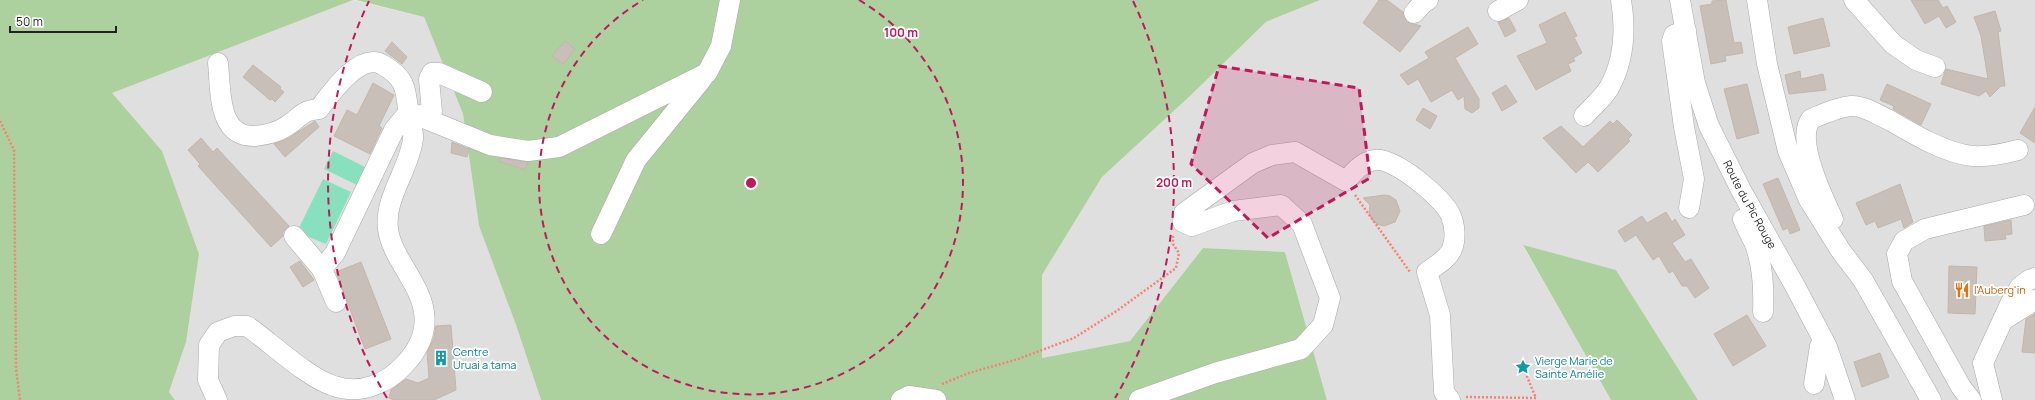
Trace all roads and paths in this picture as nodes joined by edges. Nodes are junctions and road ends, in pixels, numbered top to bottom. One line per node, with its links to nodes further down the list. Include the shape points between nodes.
1 (730, 0): 11 (street, via 721,46)
2 (1518, 0): 7 (street)
3 (1621, 0): 14 (street, via 1624,43 1618,68 1608,89)
4 (1680, 0): 8 (street, Route du Pic Rouge)
5 (1758, 0): 27 (street, via 1767,64 1788,151 1809,200 1841,251)
6 (1854, 0): 10 (street, via 1893,44 1916,60)
7 (1498, 11)
8 (1686, 30): 18 (street, Route du Pic Rouge, via 1701,104 1716,143); 20 (street, via 1674,35 1672,40 1694,179)
9 (218, 63): 13 (street, via 223,112 229,126 244,136 266,135 287,127 306,110 318,109 348,75 370,62 379,63 400,78)
10 (1935, 67)
11 (707, 73): 13 (street, via 559,147 528,151 490,145); 22 (street, via 636,160)
12 (482, 92): 13 (street, via 439,73 432,73 429,79 432,112)
13 (414, 114): 24 (street, via 394,130 335,252); 33 (street, via 409,159 393,196 388,215 388,230 392,244 420,297 424,312 422,340 396,374 367,388 334,386 314,376)
14 (1584, 116)
15 (0, 121): 40 (path, via 14,150 16,368)
16 (2018, 150): 27 (street, via 1997,155 1972,156 1945,148 1878,114 1858,107 1851,106 1811,119 1805,130 1815,176)
17 (1346, 181): 21 (street, via 1295,152 1272,155 1253,163 1202,200 1184,214); 25 (path); 25 (street, via 1360,166 1376,160 1392,164 1414,176 1433,193 1451,215 1455,233 1452,250 1440,262)
18 (1742, 192): 30 (street, via 1742,216 1762,267); 32 (street, Route du Pic Rouge)
19 (2024, 205): 47 (street, via 1925,229 1904,241 1897,254 1902,281 1961,387)
20 (1689, 208)
21 (1183, 222): 37 (path, via 1174,230 1172,237 1179,253 1176,268 1118,310 1074,338 1018,360 969,373); 44 (street, via 1192,226 1233,211 1281,205 1302,224 1330,298 1323,325 1301,349 1215,373)
22 (600, 234)
23 (294, 236): 24 (street)
24 (322, 268): 29 (street)
25 (1420, 274): 38 (street, via 1440,314 1444,392)
26 (2035, 278): 31 (street, via 2020,288)
27 (1863, 280): 46 (street)
28 (2035, 300): 31 (street)
29 (336, 302)
30 (1763, 312)
31 (2003, 320): 39 (street, via 1982,363)
32 (1824, 341): 36 (street, via 1820,346); 45 (street, Route du Pic Rouge)
33 (282, 352): 41 (street, via 247,326 234,326 218,332 209,345 208,380); 42 (street, via 296,374 311,388)
34 (1523, 367): 38 (path, via 1536,398)
35 (1998, 368): 39 (street)
36 (1814, 384)
37 (937, 393): 43 (street, via 909,396)
38 (1456, 396)
39 (1992, 399)
40 (20, 400)
41 (216, 400)
42 (332, 400)
43 (901, 400)
44 (1139, 400)
45 (1845, 400)
46 (1931, 400)
47 (1971, 400)

